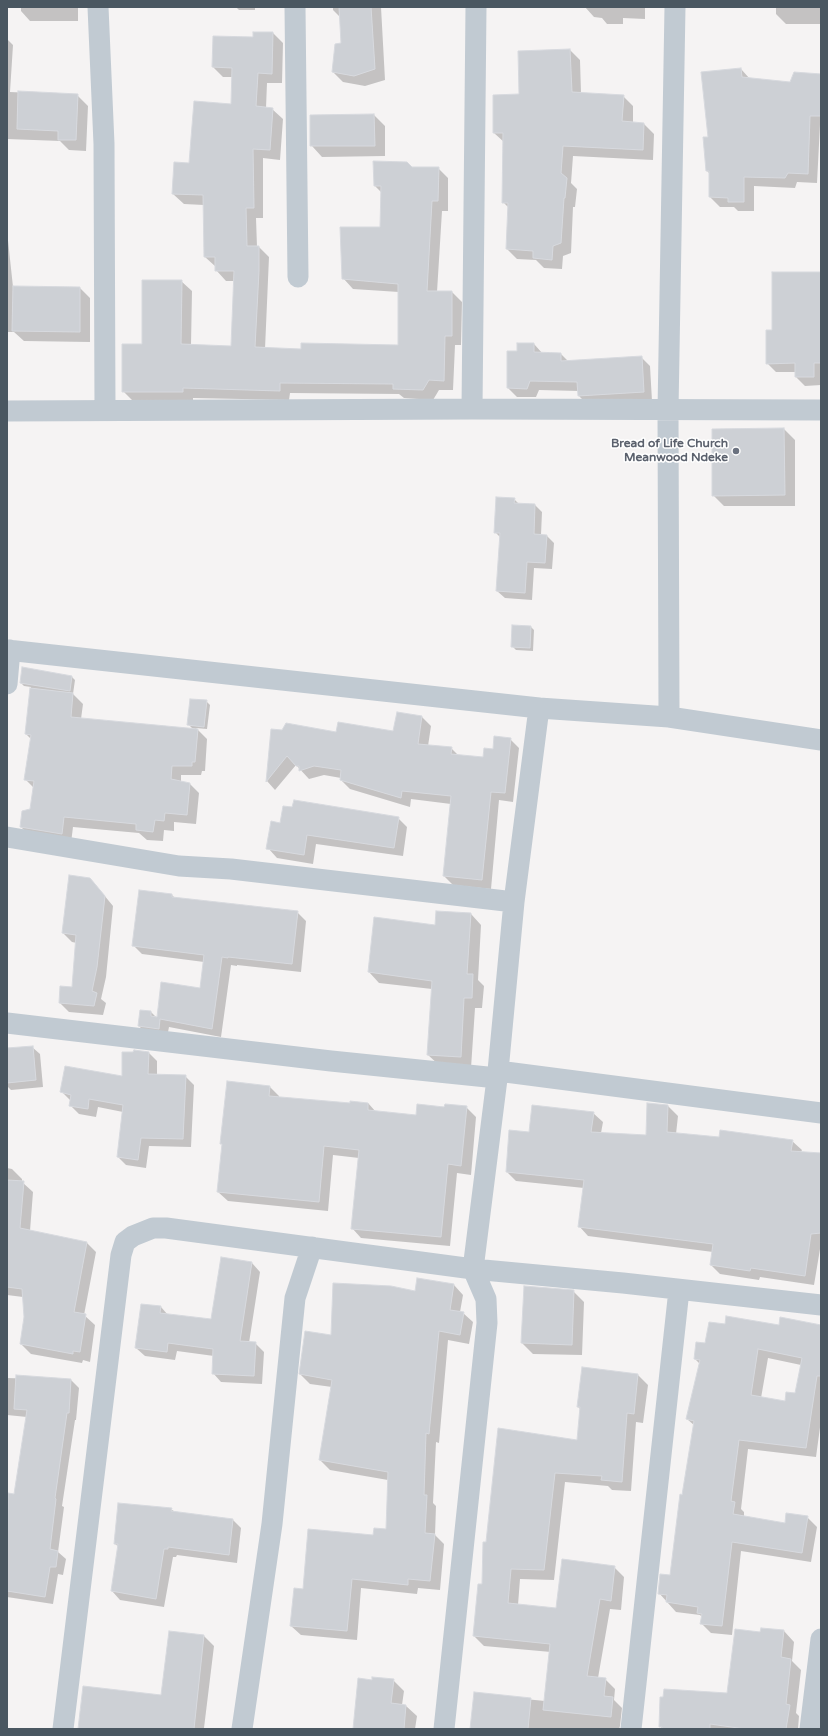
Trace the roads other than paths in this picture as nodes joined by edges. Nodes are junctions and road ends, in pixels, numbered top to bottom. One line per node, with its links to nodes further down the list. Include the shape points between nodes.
1 (98, 7): 7 (street, via 104,144)
2 (295, 7): 5 (street)
3 (476, 7): 6 (street)
4 (675, 7): 8 (street)
5 (298, 277)
6 (472, 409): 7 (street); 8 (street)
7 (104, 410): 10 (street)
8 (668, 410): 9 (street); 14 (street)
9 (821, 410)
10 (7, 411)
11 (9, 650): 12 (street); 13 (street)
12 (7, 684)
13 (539, 708): 14 (street); 17 (street)
14 (670, 717): 15 (street)
15 (821, 740)
16 (7, 837): 17 (street, via 179,866 231,869)
17 (514, 902): 19 (street)
18 (7, 1023): 19 (street, via 331,1061)
19 (497, 1074): 20 (street); 22 (street)
20 (821, 1113)
21 (312, 1247): 22 (street); 26 (street, via 166,1228 153,1228 125,1242 119,1271); 27 (street, via 295,1298 272,1524)
22 (473, 1269): 23 (street); 28 (street, via 486,1299 487,1324)
23 (679, 1290): 24 (street); 29 (street)
24 (821, 1305)
25 (821, 1639): 30 (street)
26 (63, 1729)
27 (242, 1729)
28 (444, 1729)
29 (632, 1729)
30 (810, 1729)

